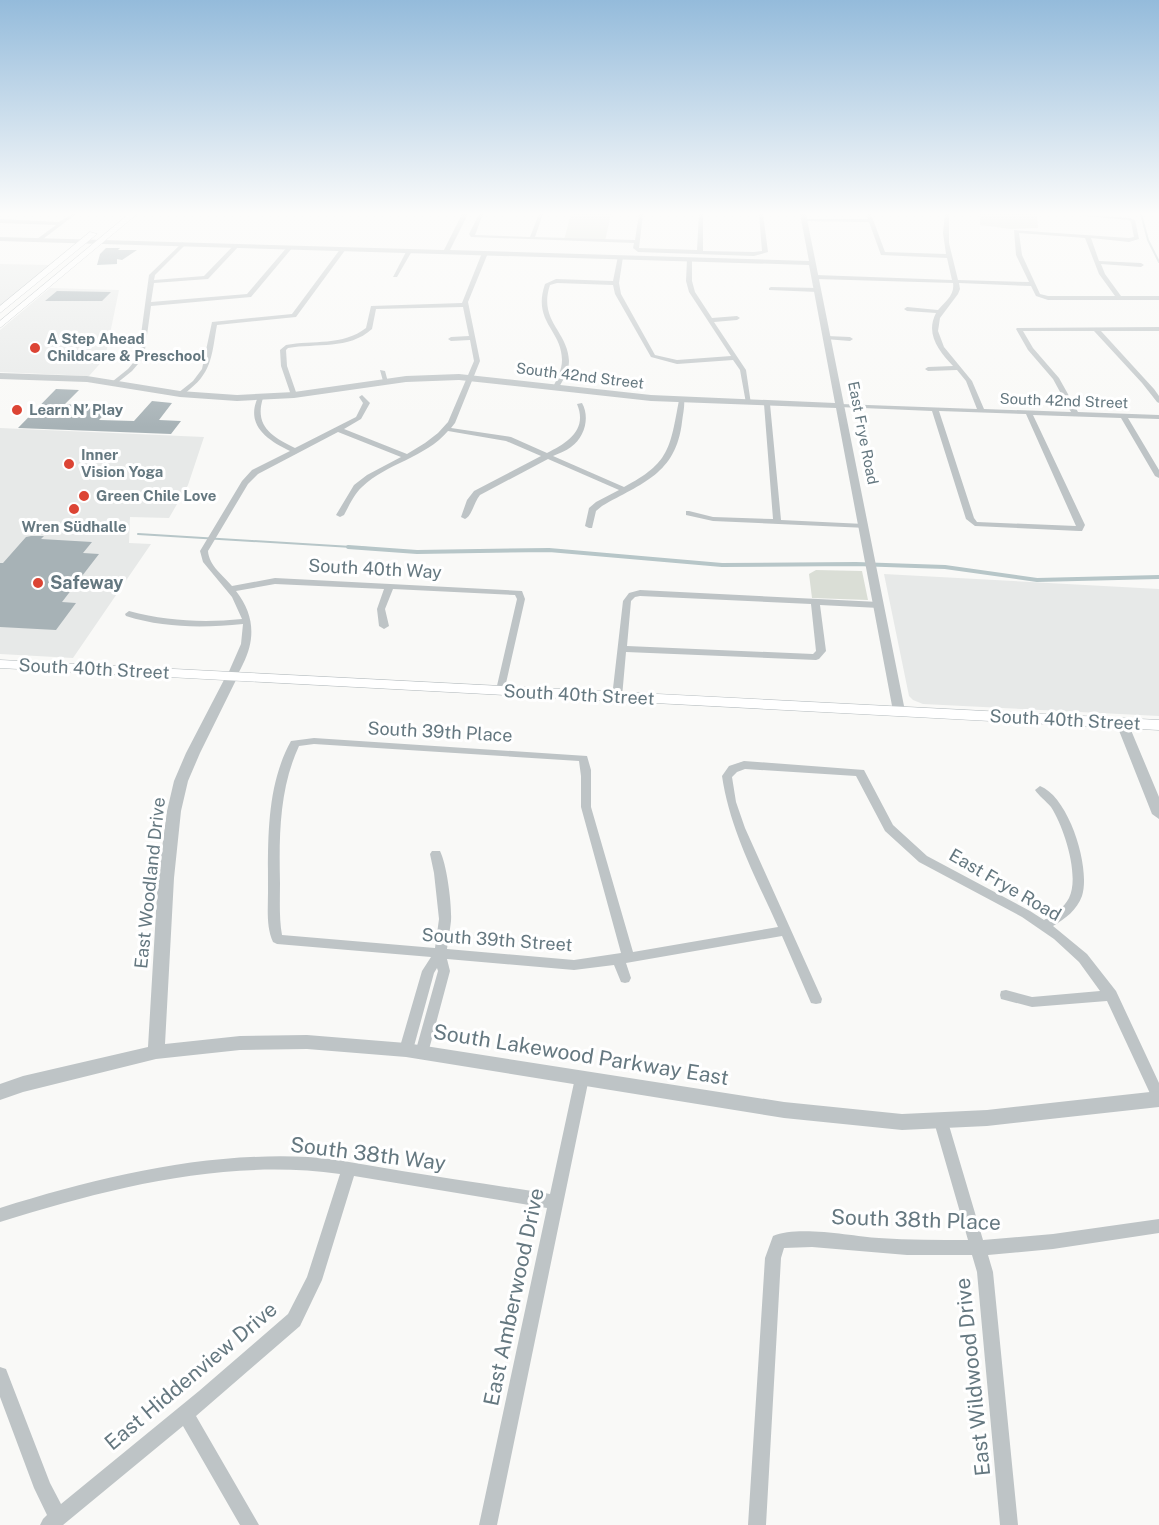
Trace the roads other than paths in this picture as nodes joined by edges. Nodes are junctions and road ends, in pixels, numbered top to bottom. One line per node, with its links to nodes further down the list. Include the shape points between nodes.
1 (31, 285): 19 (main road)
2 (47, 285): 21 (main road)
3 (151, 285): 22 (street)
4 (258, 285): 22 (street, via 249,296)
5 (317, 285): 45 (street, via 294,316 214,323 205,369)
6 (473, 285): 23 (street)
7 (549, 285): 44 (street, via 544,306 567,364)
8 (617, 285): 36 (street, via 622,304 653,356 677,362)
9 (690, 285): 28 (street)
10 (817, 285): 15 (street, East Frye Road)
11 (956, 285): 17 (street, via 957,292)
12 (1033, 285): 18 (street, via 1041,297)
13 (1111, 285): 18 (street)
14 (771, 289): 15 (street)
15 (818, 290): 33 (street, East Frye Road)
16 (1159, 298): 18 (street)
17 (951, 299): 20 (street); 26 (street)
18 (1120, 299)
19 (13, 300): 21 (main road); 25 (main road)
20 (961, 301)
21 (27, 302): 29 (main road)
22 (148, 303): 43 (street, via 141,357)
23 (465, 305): 32 (street); 46 (street, via 373,308 369,329 358,336 286,347 283,361)
24 (908, 309): 26 (street)
25 (0, 310)
26 (939, 312): 37 (street, via 934,326 937,339)
27 (737, 318): 28 (street)
28 (711, 320): 36 (street)
29 (0, 325)
30 (1096, 329): 31 (street); 50 (street); 58 (street, via 1018,329 1056,378)
31 (1159, 329)
32 (473, 338): 34 (street); 41 (street, via 477,361)
33 (827, 338): 35 (street); 54 (street, East Frye Road)
34 (451, 339)
35 (850, 339)
36 (736, 358): 51 (street, via 747,382)
37 (958, 368): 38 (street); 56 (street, via 972,386)
38 (928, 369)
39 (382, 371): 42 (street)
40 (0, 375): 43 (street, South 42nd Street)
41 (471, 378): 42 (street, South 42nd Street); 44 (street, South 42nd Street); 62 (street)
42 (387, 381): 46 (street, South 42nd Street)
43 (115, 382): 45 (street, South 42nd Street)
44 (556, 387): 49 (street, South 42nd Street)
45 (180, 394): 48 (street, South 42nd Street)
46 (294, 395): 48 (street, South 42nd Street)
47 (362, 397): 61 (street, East Woodland Drive, via 367,403 363,412)
48 (260, 398): 63 (street, via 257,415)
49 (682, 400): 51 (street, South 42nd Street); 69 (street, via 675,441 667,458 650,474)
50 (1159, 400)
51 (749, 403): 53 (street, South 42nd Street)
52 (580, 404): 66 (street, via 584,418 576,438)
53 (767, 404): 54 (street, South 42nd Street); 73 (street)
54 (841, 406): 55 (street, South 42nd Street); 75 (street, East Frye Road)
55 (935, 409): 56 (street, South 42nd Street); 57 (street, via 970,519 975,524 1079,529 1081,525)
56 (981, 411): 57 (street, South 42nd Street)
57 (1029, 413): 58 (street, South 42nd Street)
58 (1076, 414): 59 (street, South 42nd Street)
59 (1123, 416): 60 (street, South 42nd Street); 68 (street)
60 (1159, 417)
61 (338, 429): 65 (street, East Woodland Drive); 67 (street)
62 (447, 429): 66 (street, via 508,439); 67 (street)
63 (266, 434): 64 (street); 65 (street)
64 (255, 437)
65 (295, 451): 77 (street, East Woodland Drive, via 249,478 204,551 205,560)
66 (549, 456): 69 (street); 72 (street, via 477,493)
67 (408, 457): 71 (street, via 357,487)
68 (1159, 476)
69 (624, 489): 74 (street, via 592,510)
70 (689, 513): 73 (street, via 713,519)
71 (340, 515)
72 (465, 517)
73 (777, 522): 75 (street)
74 (589, 526)
75 (864, 526): 79 (street, East Frye Road)
76 (390, 586): 77 (street, South 40th Way, via 274,581); 82 (street, via 381,609); 86 (street, South 40th Way, via 519,593 521,599)
77 (231, 589): 81 (street, East Woodland Drive)
78 (815, 602): 79 (street); 83 (street, via 640,593 627,601); 83 (street, via 821,651 816,657)
79 (879, 605): 88 (street, East Frye Road)
80 (129, 614): 81 (street, via 156,621)
81 (247, 621): 85 (street, East Woodland Drive, via 244,652)
82 (384, 626)
83 (623, 649): 87 (street)
84 (0, 664): 85 (main road, South 40th Street)
85 (232, 676): 86 (main road, South 40th Street); 104 (street, East Woodland Drive, via 189,762 174,811)
86 (501, 690): 87 (main road, South 40th Street)
87 (617, 697): 88 (main road, South 40th Street)
88 (899, 711): 89 (main road, South 40th Street)
89 (1122, 723): 90 (main road, South 40th Street); 92 (street)
90 (1159, 725)
91 (1040, 790): 94 (street, via 1056,806 1076,857 1079,879 1076,897 1059,919)
92 (1159, 814)
93 (436, 854): 97 (street, via 445,919)
94 (1043, 926): 95 (street, East Frye Road, via 916,854 889,828 860,773 744,765 727,776 730,802); 101 (street, East Frye Road, via 1083,958)
95 (785, 931): 98 (street, South 39th Street); 102 (street)
96 (277, 939): 97 (street, South 39th Street); 98 (street, South 39th Place, via 276,814 287,757 295,743 565,755 583,758 587,771 586,807)
97 (440, 954): 98 (street, South 39th Street, via 574,965); 103 (street, via 444,970)
98 (624, 958): 99 (street)
99 (625, 978)
100 (1006, 995): 101 (street, via 1042,1002)
101 (1111, 995): 107 (street, East Frye Road)
102 (816, 999)
103 (414, 1051): 104 (street, South Lakewood Parkway East, via 307,1042 240,1043); 105 (street, South Lakewood Parkway East)
104 (156, 1052): 106 (street, South Lakewood Parkway East)
105 (582, 1078): 108 (street, South Lakewood Parkway East, via 839,1117); 110 (street, East Amberwood Drive)
106 (0, 1092)
107 (1159, 1098): 108 (street, South Lakewood Parkway East)
108 (941, 1122): 113 (street, East Wildwood Drive)
109 (349, 1169): 110 (street, South 38th Way); 111 (street, South 38th Way, via 271,1164 175,1170 104,1183); 115 (street, East Hiddenview Drive, via 314,1280 294,1320)
110 (555, 1202): 118 (street, East Amberwood Drive)
111 (0, 1215)
112 (1159, 1227): 113 (street, South 38th Place)
113 (978, 1247): 119 (street, South 38th Place, via 868,1245 799,1238 778,1241 773,1258); 120 (street, East Wildwood Drive, via 990,1305)
114 (0, 1375): 116 (street)
115 (184, 1414): 116 (street, East Hiddenview Drive); 117 (street)
116 (53, 1521)
117 (250, 1525)
118 (488, 1525)
119 (757, 1525)
120 (1009, 1525)

